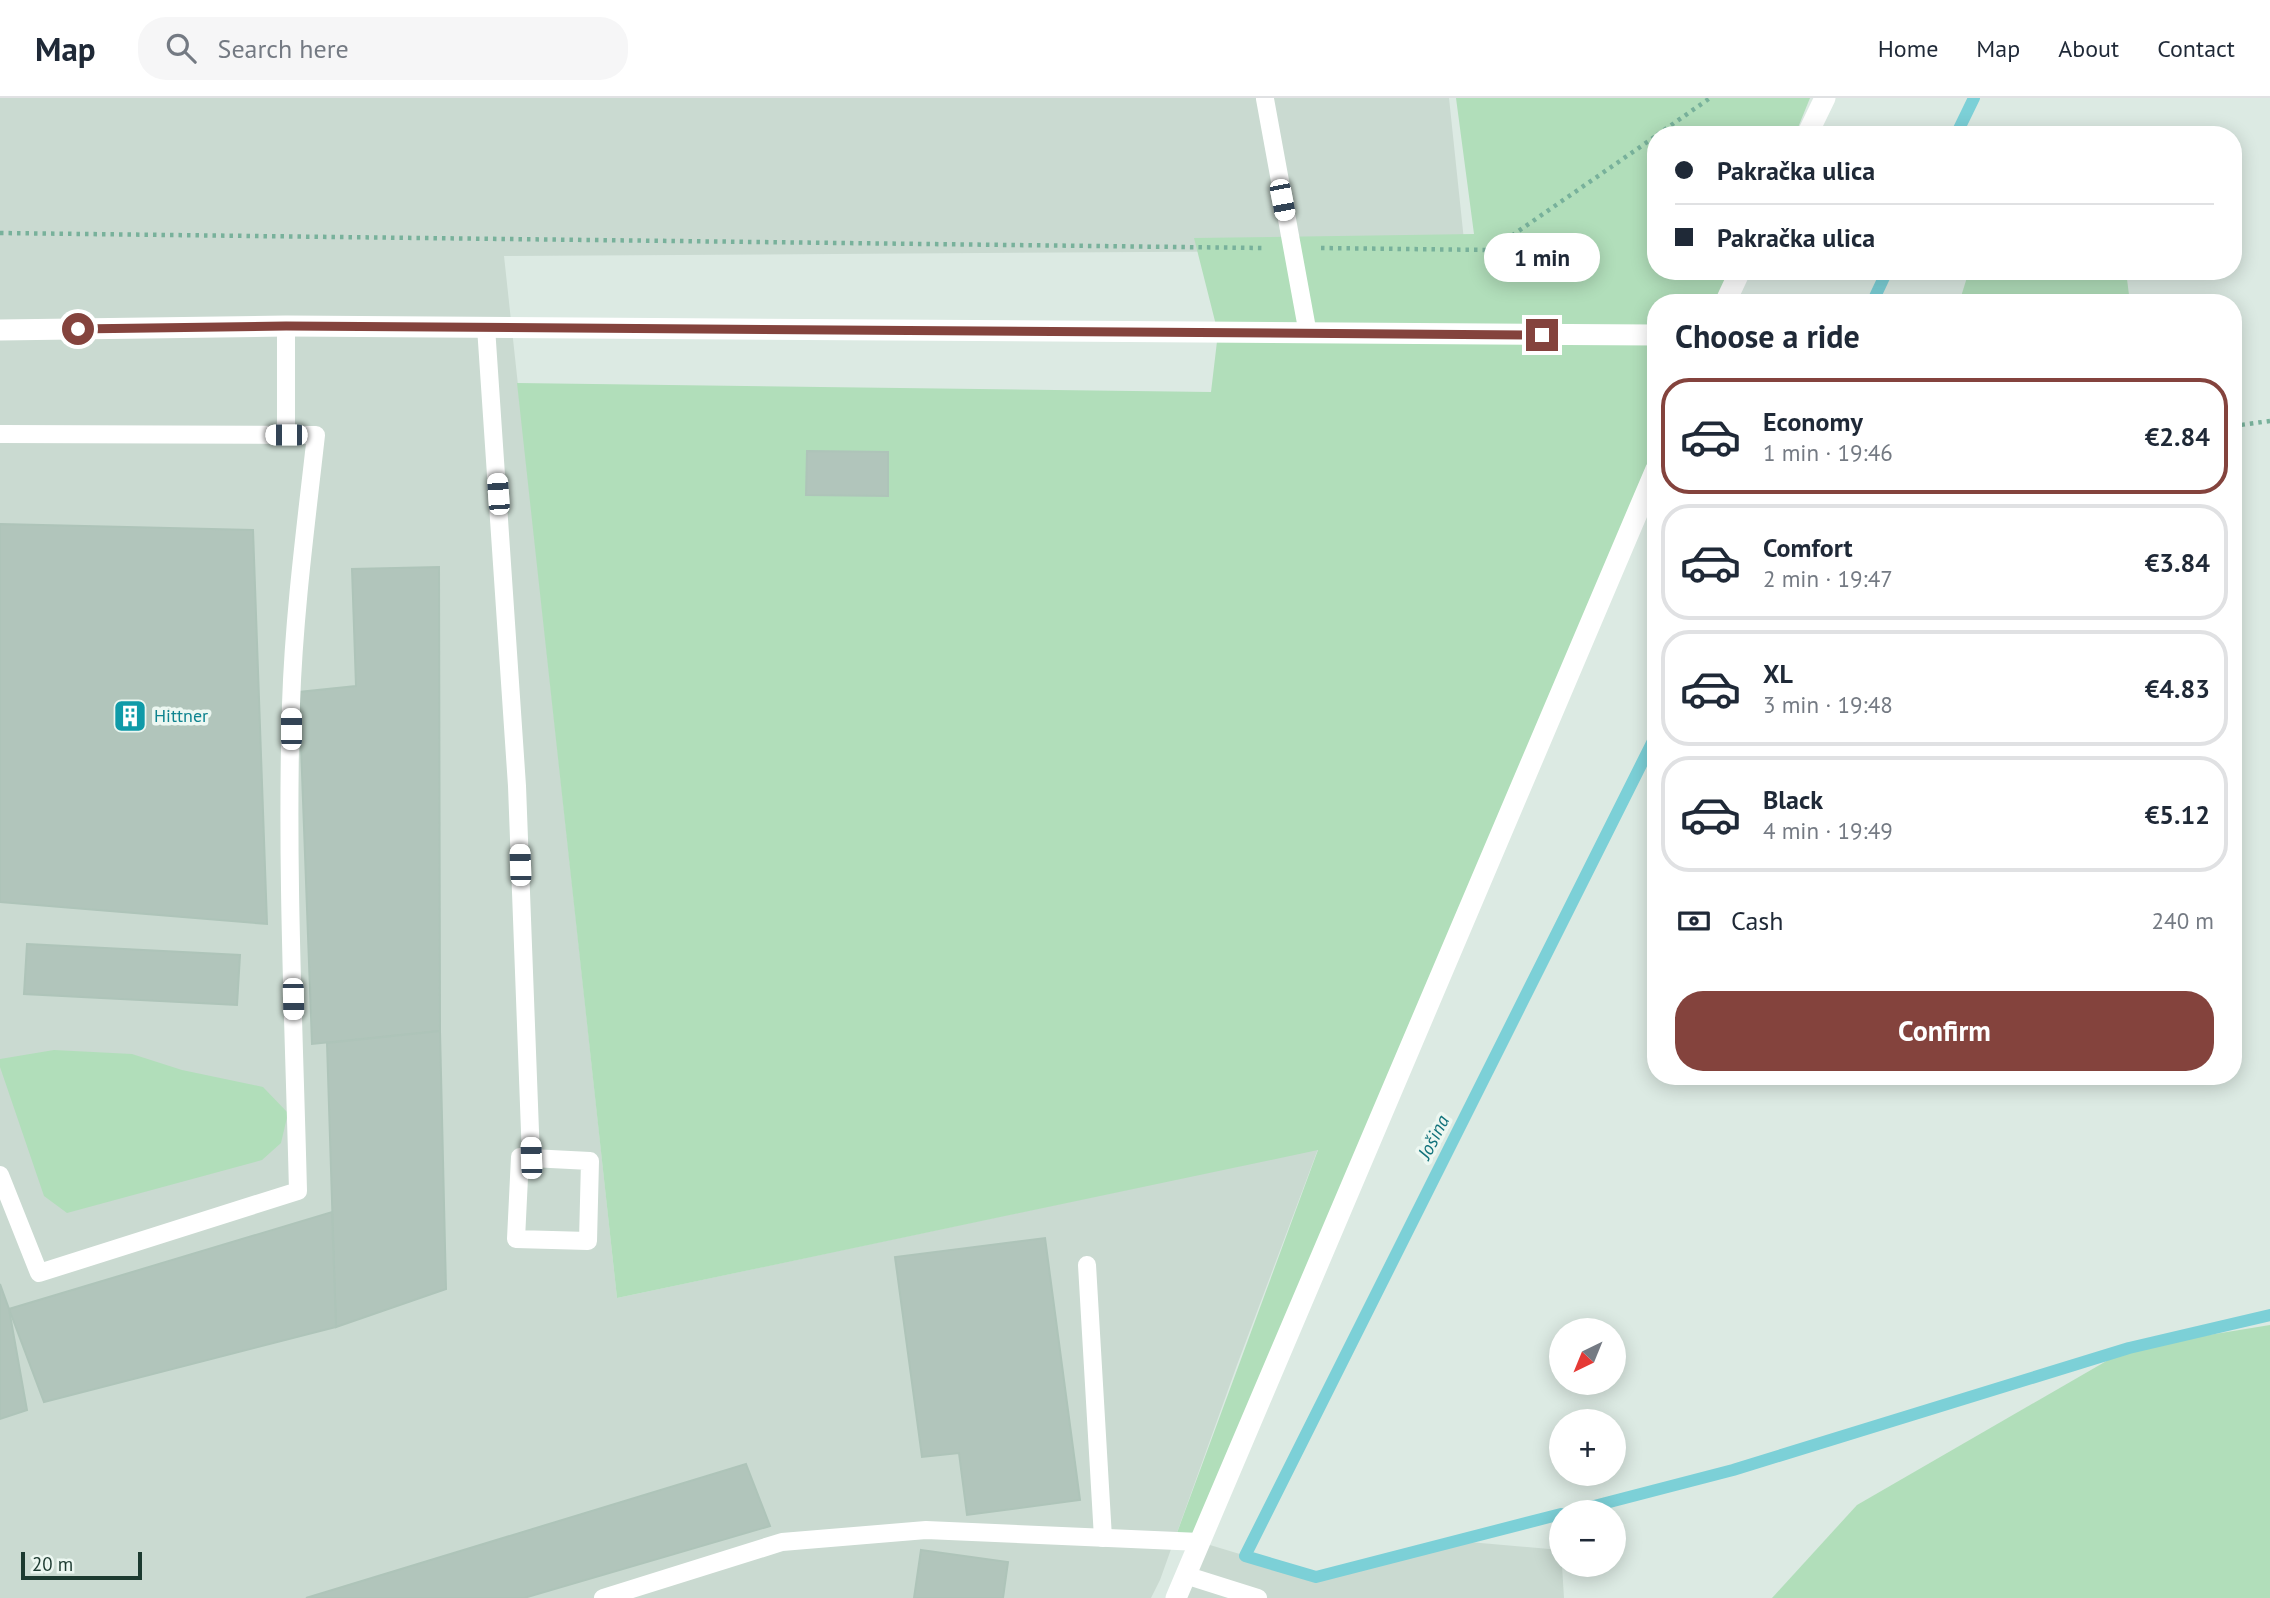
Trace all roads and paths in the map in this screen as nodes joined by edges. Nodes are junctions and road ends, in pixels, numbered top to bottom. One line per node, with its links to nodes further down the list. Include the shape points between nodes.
1 (1710, 98): 4 (path)
2 (1825, 98): 5 (street)
3 (1265, 99): 13 (lane)
4 (1669, 126)
5 (1811, 126)
6 (1647, 141): 9 (path, via 1491,250)
7 (0, 233): 8 (path)
8 (1276, 248)
9 (1315, 248)
10 (286, 326): 11 (street); 12 (street); 18 (lane)
11 (486, 327): 13 (street); 20 (lane, via 517,786)
12 (0, 330)
13 (1308, 334): 14 (street)
14 (1647, 335)
15 (2270, 421): 16 (path)
16 (2242, 425)
17 (0, 434): 18 (lane)
18 (286, 435): 21 (lane, via 316,435 291,703 290,889 298,1191 39,1273)
19 (1647, 491): 24 (street)
20 (531, 1158): 20 (lane, via 520,1157 516,1239 588,1241 590,1161)
21 (0, 1175)
22 (1087, 1265): 23 (lane)
23 (1103, 1538): 24 (lane); 26 (lane, via 926,1530 782,1542)
24 (1200, 1542): 25 (street)
25 (1185, 1575): 28 (street); 29 (lane)
26 (641, 1592): 27 (lane)
27 (603, 1598)
28 (1176, 1598)
29 (1258, 1598)

